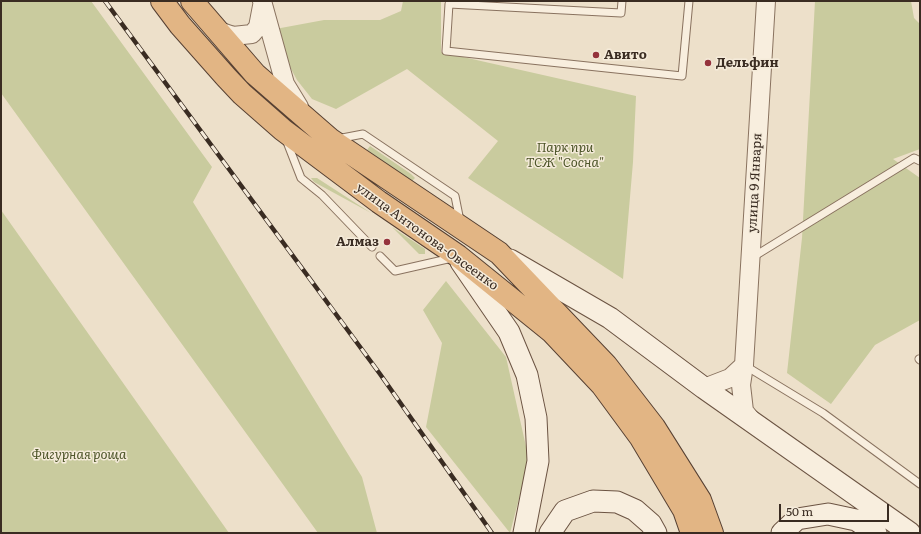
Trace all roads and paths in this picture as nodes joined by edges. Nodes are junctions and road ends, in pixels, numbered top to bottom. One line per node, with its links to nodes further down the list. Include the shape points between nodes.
1 (162, 1): 9 (highway, улица Антонова-Овсеенко, via 226,77)
2 (192, 1): 7 (highway, улица Антонова-Овсеенко)
3 (262, 1): 7 (street, via 258,27 252,34 233,36); 8 (street, via 284,84)
4 (622, 1): 5 (lane, via 621,13 449,4 446,51 682,76)
5 (689, 1)
6 (766, 1): 15 (street, улица 9 Января)
7 (216, 30): 8 (highway, улица Антонова-Овсеенко, via 256,74)
8 (308, 121): 12 (highway, улица Антонова-Овсеенко, via 331,140)
9 (283, 130): 11 (lane, via 301,178 322,195); 14 (highway, улица Антонова-Овсеенко, via 373,198)
10 (920, 161): 15 (lane, via 914,158)
11 (372, 247)
12 (499, 253): 17 (main road, улица Антонова-Овсеенко, via 610,318); 24 (highway, via 606,365 654,427 700,500)
13 (380, 256): 14 (lane, via 395,271)
14 (458, 256): 20 (main road, via 509,332 527,375 536,418 538,462); 23 (highway, улица Антонова-Овсеенко, via 552,332 602,385 642,438 684,510)
15 (750, 259): 16 (street, улица 9 Января)
16 (744, 365): 17 (street, via 730,378); 18 (street, улица 9 Января, via 742,400 744,412); 19 (lane, via 823,413)
17 (704, 388): 18 (main road, улица Антонова-Овсеенко)
18 (753, 422): 27 (main road, улица Антонова-Овсеенко)
19 (920, 484)
20 (524, 533)
21 (550, 533): 22 (main road, via 565,511 593,501 617,502 635,510 651,524)
22 (656, 533)
23 (692, 533)
24 (712, 533)
25 (782, 533): 26 (main road, via 797,519 828,514 856,520)
26 (876, 533)
27 (910, 533)

